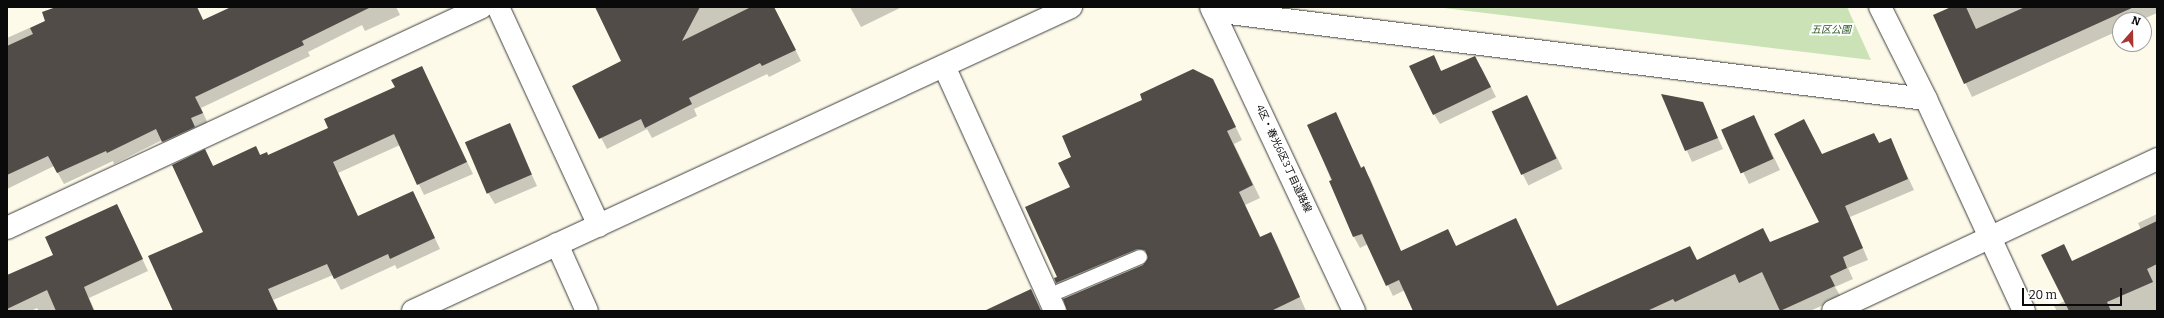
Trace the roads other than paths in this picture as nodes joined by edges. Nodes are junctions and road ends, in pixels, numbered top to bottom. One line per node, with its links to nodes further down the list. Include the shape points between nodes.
1 (482, 7): 10 (street)
2 (498, 7): 9 (street)
3 (1070, 7): 6 (street)
4 (1212, 9): 7 (street); 17 (street, 4区・春光6区3丁目道路線)
5 (1885, 9): 7 (street)
6 (944, 66): 9 (street); 14 (street)
7 (1926, 99): 11 (street)
8 (2157, 159): 11 (street)
9 (599, 226): 12 (street)
10 (7, 228)
11 (1990, 237): 18 (street); 19 (street)
12 (557, 244): 15 (street); 16 (street)
13 (1140, 257): 14 (lane)
14 (1052, 304)
15 (413, 311)
16 (587, 311)
17 (1354, 311)
18 (1832, 311)
19 (2024, 311)

